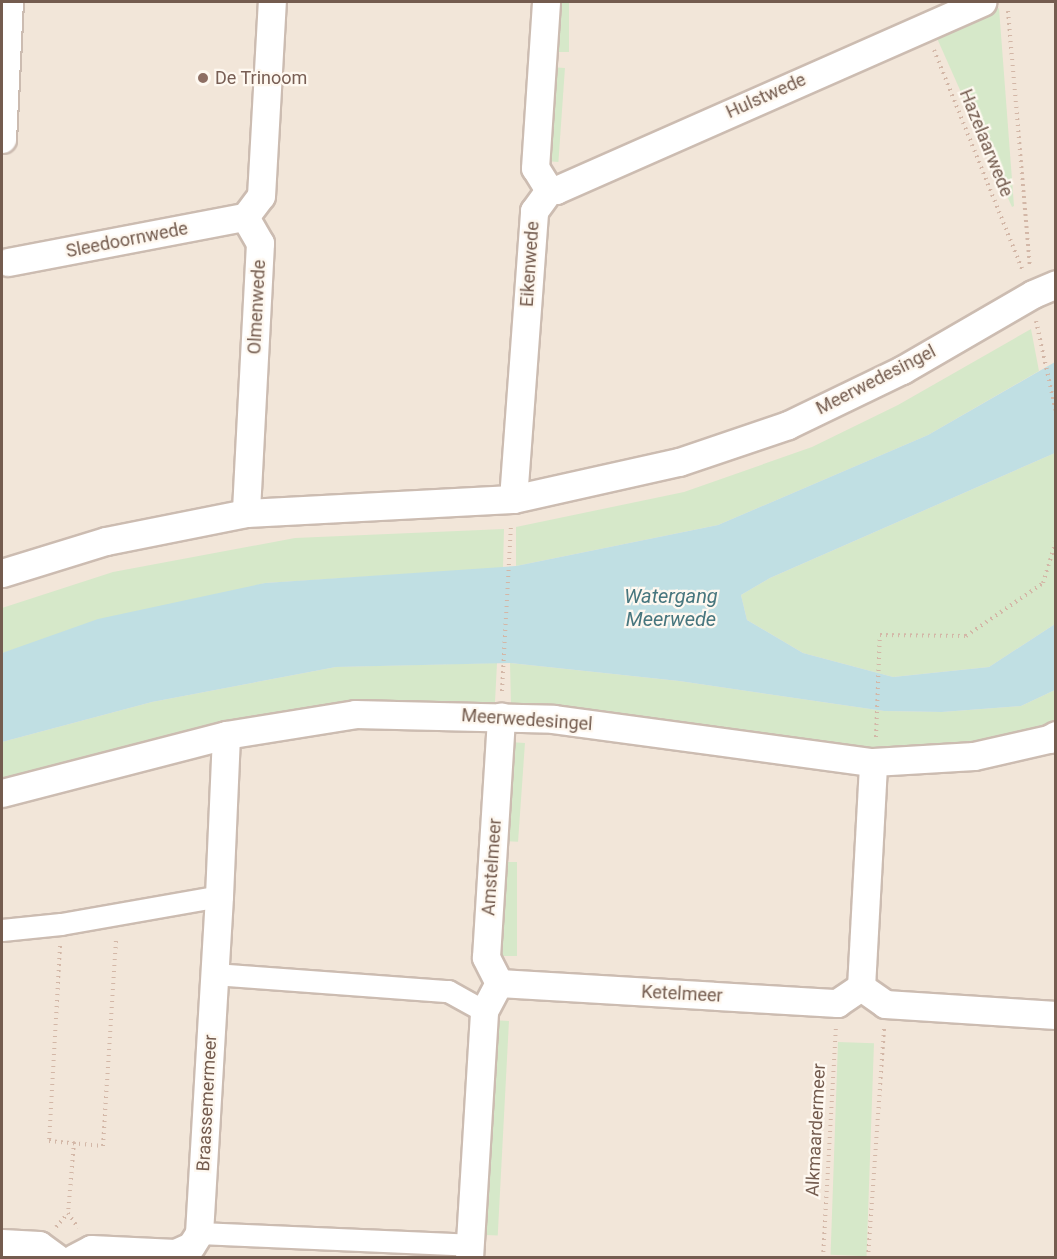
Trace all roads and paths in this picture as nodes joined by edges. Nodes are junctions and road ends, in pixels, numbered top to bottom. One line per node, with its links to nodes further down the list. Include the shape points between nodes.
1 (9, 2): 7 (street)
2 (272, 2): 9 (street, via 261,196)
3 (546, 2): 8 (street, via 535,168)
4 (982, 2): 6 (street, Hulstwede)
5 (1007, 2): 11 (path)
6 (924, 26): 8 (street, Hulstwede, via 567,186); 11 (path, Hazelaarwede)
7 (2, 139)
8 (549, 190): 13 (street, Eikenwede, via 534,211)
9 (245, 218): 10 (street, Sleedoornwede); 14 (street, Olmenwede, via 260,243)
10 (4, 260)
11 (1041, 297): 12 (path, via 1043,352); 13 (street, Meerwedesingel, via 788,425 679,462)
12 (1056, 412)
13 (513, 500): 14 (street, Meerwedesingel); 17 (path)
14 (246, 513): 16 (street, Meerwedesingel, via 106,542)
15 (1056, 541): 19 (path, via 1043,583 966,636 880,635)
16 (2, 573)
17 (503, 670)
18 (501, 716): 20 (street, Meerwedesingel, via 355,714); 22 (street, Meerwedesingel, via 553,719); 29 (street, Amstelmeer, via 486,957)
19 (877, 718)
20 (226, 735): 23 (street, Meerwedesingel); 24 (street, Braassemermeer)
21 (1056, 735): 22 (street, Meerwedesingel, via 974,756)
22 (873, 762): 30 (street)
23 (2, 793)
24 (219, 896): 25 (street); 28 (street, Braassemermeer)
25 (117, 914): 26 (street); 35 (path, via 103,1146)
26 (61, 924): 27 (street); 35 (path, via 49,1141)
27 (2, 930)
28 (214, 974): 33 (street, via 448,991); 36 (street, Braassemermeer)
29 (499, 983): 31 (street, Ketelmeer); 33 (street)
30 (861, 987): 31 (street); 32 (street)
31 (837, 1003): 41 (path, Alkmaardermeer)
32 (885, 1004): 34 (street); 42 (path)
33 (484, 1011): 38 (street)
34 (1056, 1015)
35 (74, 1142): 39 (path, via 68,1213)
36 (199, 1233): 38 (street, via 328,1238); 39 (street, via 191,1246 175,1253)
37 (2, 1243): 40 (street, via 39,1245)
38 (470, 1251)
39 (82, 1253)
40 (57, 1257)
41 (823, 1257)
42 (868, 1257)

